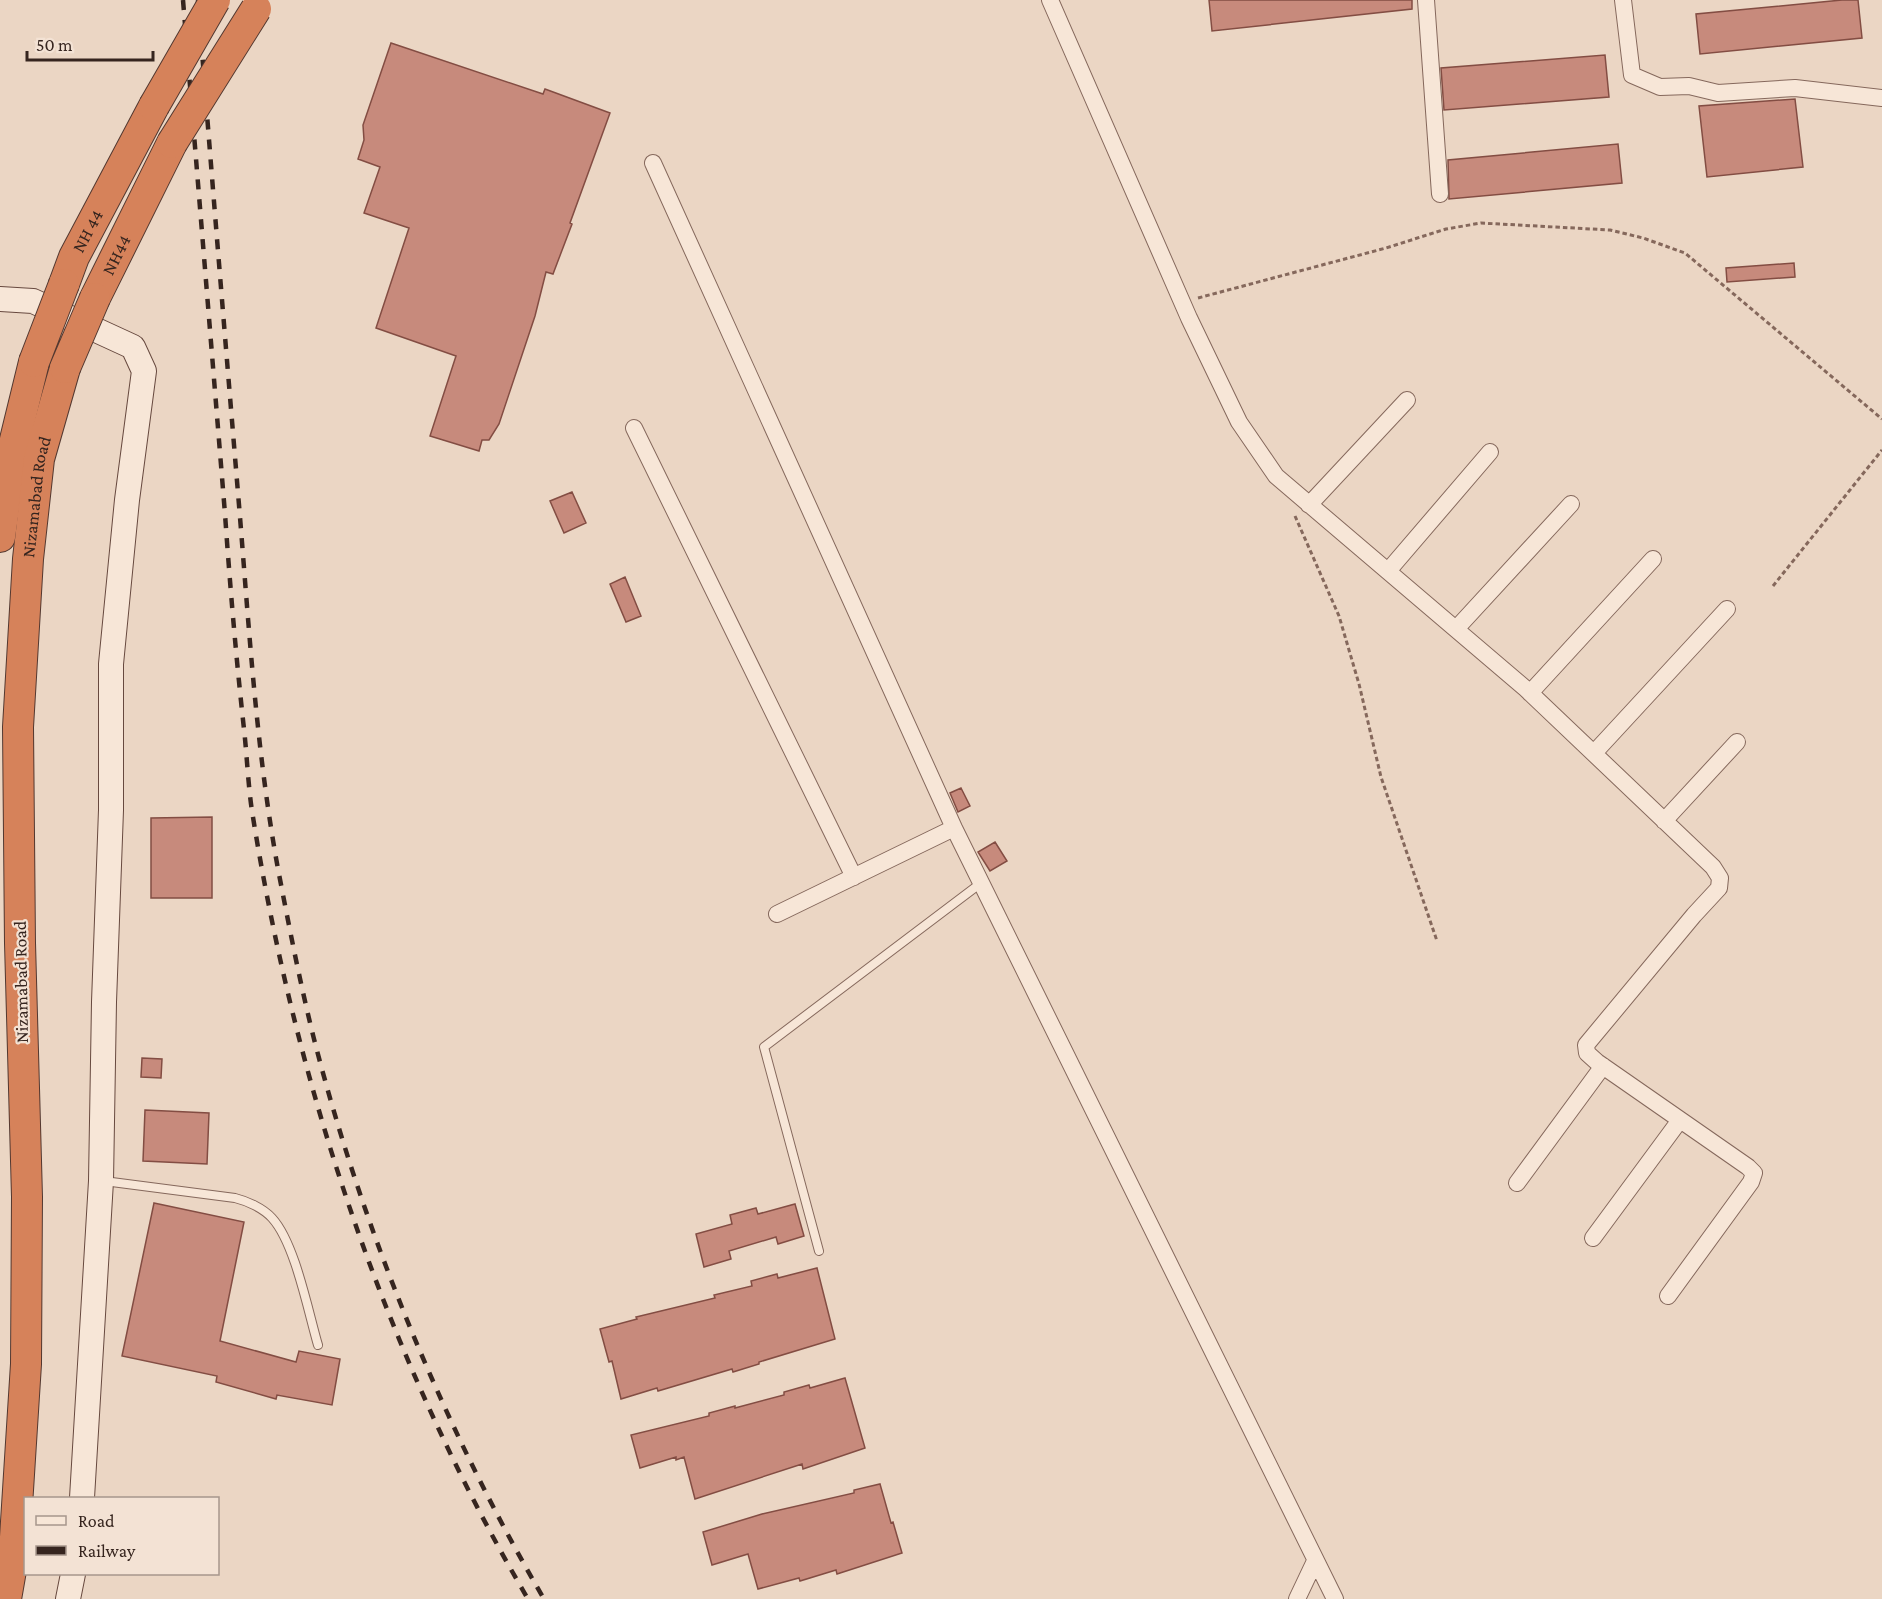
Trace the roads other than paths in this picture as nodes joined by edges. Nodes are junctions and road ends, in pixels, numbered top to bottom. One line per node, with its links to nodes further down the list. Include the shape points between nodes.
1 (215, 0): 10 (highway, NH 44 / NH44, bridge, via 74,257)
2 (1050, 0): 16 (street, via 1182,303 1239,422 1276,476)
3 (1426, 0): 8 (street)
4 (1623, 0): 6 (street, via 1632,75 1660,87 1689,86 1718,93 1795,88)
5 (259, 4): 11 (highway, NH44 / NH44, bridge, via 172,143)
6 (1882, 98)
7 (653, 163): 26 (street)
8 (1440, 194)
9 (0, 299): 32 (main road, via 33,301 133,347 144,371 111,664)
10 (33, 362): 17 (highway, Nizamabad Road / NH44, via 12,452)
11 (65, 368): 41 (highway, Nizamabad Road / NH44, via 39,459 28,559 18,727 27,1197 26,1364 14,1553)
12 (1407, 400): 16 (street)
13 (634, 428): 27 (street)
14 (1490, 452): 19 (street)
15 (1571, 504): 21 (street)
16 (1309, 505): 19 (street)
17 (0, 537)
18 (1653, 559): 22 (street)
19 (1388, 571): 21 (street)
20 (1727, 609): 24 (street)
21 (1456, 628): 22 (street)
22 (1530, 693): 24 (street)
23 (1737, 742): 25 (street)
24 (1594, 753): 25 (street)
25 (1664, 821): 30 (street, via 1713,867 1720,878 1719,888 1586,1045 1587,1053)
26 (954, 828): 27 (street); 28 (street)
27 (854, 877): 29 (street)
28 (981, 883): 35 (lane, via 764,1047); 39 (street)
29 (777, 914)
30 (1603, 1066): 31 (street); 33 (street)
31 (1680, 1120): 34 (street); 36 (street, via 1754,1173)
32 (101, 1181): 37 (lane, via 235,1198 272,1217 291,1250); 38 (main road)
33 (1517, 1183)
34 (1593, 1238)
35 (819, 1251)
36 (1668, 1296)
37 (318, 1345)
38 (82, 1497)
39 (1315, 1561): 43 (street); 44 (street)
40 (73, 1575): 42 (main road)
41 (6, 1599)
42 (68, 1599)
43 (1297, 1599)
44 (1335, 1599)

